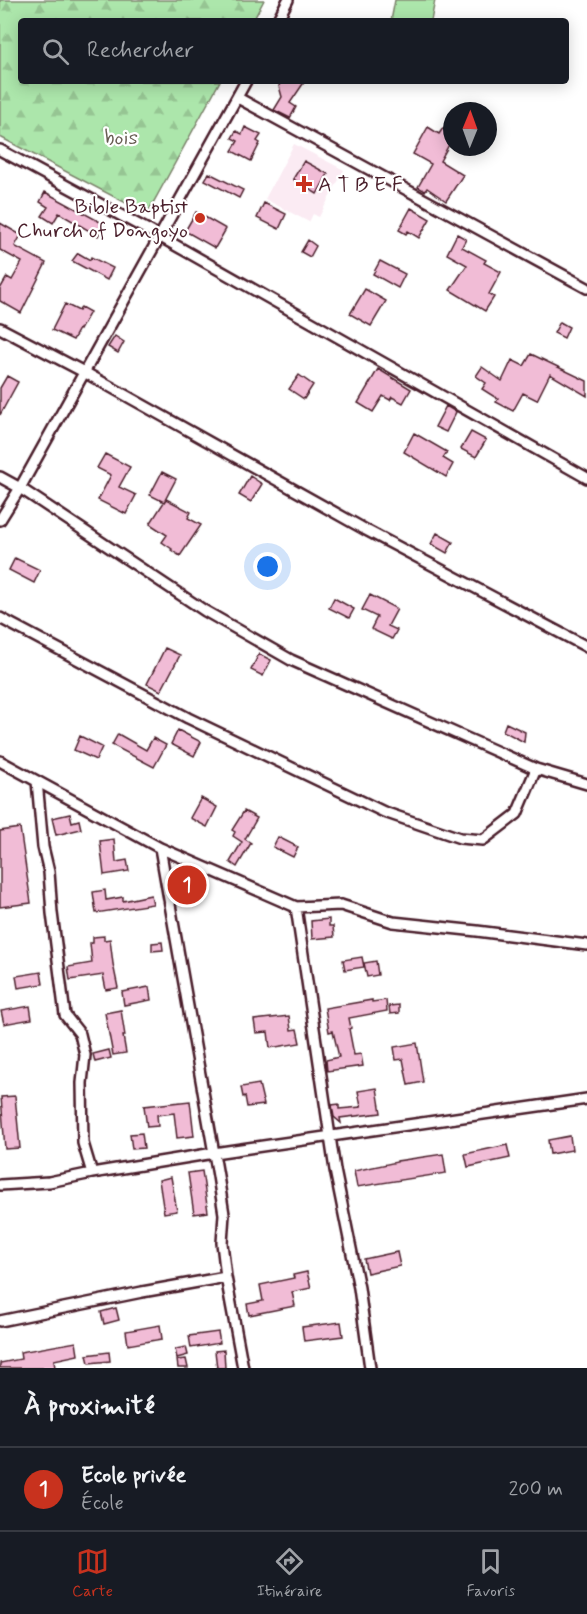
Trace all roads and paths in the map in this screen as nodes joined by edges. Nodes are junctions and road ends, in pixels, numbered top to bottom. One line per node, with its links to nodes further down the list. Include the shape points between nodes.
1 (288, 0): 2 (street)
2 (279, 18)
3 (245, 84): 4 (street)
4 (238, 98): 6 (street); 7 (street)
5 (0, 150): 6 (street)
6 (159, 236): 9 (street); 11 (street)
7 (587, 288)
8 (0, 328): 9 (street)
9 (84, 372): 12 (street); 15 (street, via 366,530)
10 (0, 477): 12 (street)
11 (587, 478)
12 (20, 488): 13 (street); 17 (street, via 205,611 291,660)
13 (0, 520)
14 (0, 618): 17 (street, via 271,758 384,812 460,838 483,840 517,814)
15 (587, 647)
16 (0, 761): 18 (street)
17 (536, 769): 19 (street)
18 (37, 781): 20 (street); 26 (street, via 65,1015 80,1034 85,1055 84,1143)
19 (587, 784)
20 (160, 848): 21 (street); 25 (street)
21 (296, 907): 22 (street, via 341,905 393,922); 24 (street)
22 (587, 945)
23 (587, 1099): 24 (street)
24 (331, 1136): 25 (street); 31 (street)
25 (214, 1154): 26 (street); 28 (street, via 224,1214)
26 (92, 1173): 27 (street, via 49,1182)
27 (0, 1185)
28 (226, 1277): 29 (street); 30 (street)
29 (0, 1321)
30 (243, 1368)
31 (370, 1368)

